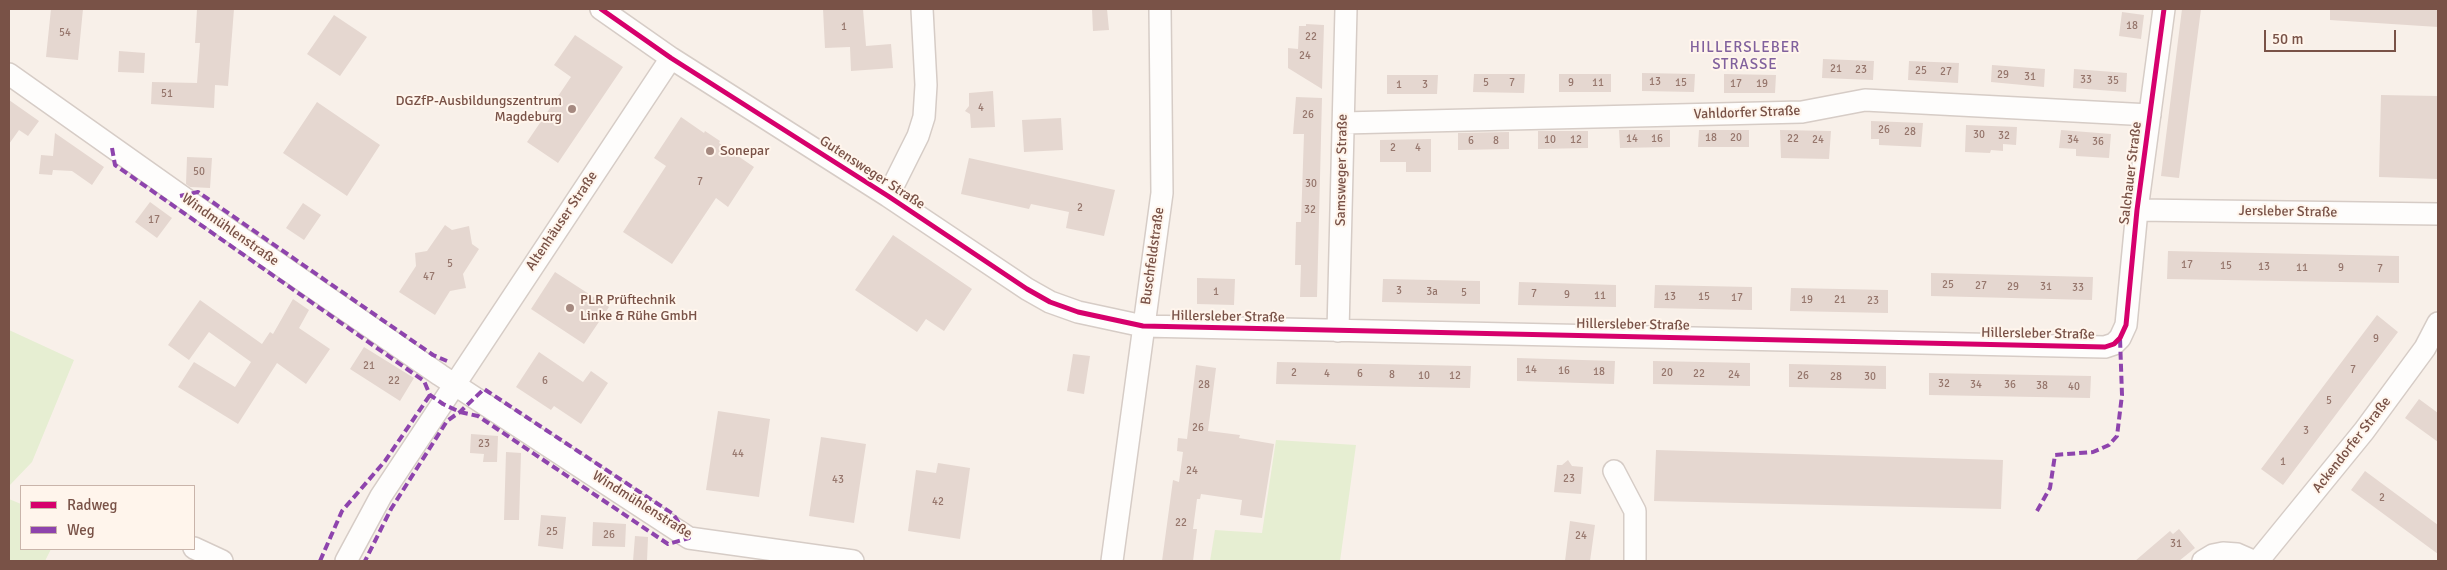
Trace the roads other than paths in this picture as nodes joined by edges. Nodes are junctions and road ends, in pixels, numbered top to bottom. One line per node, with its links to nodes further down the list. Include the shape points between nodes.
1 (601, 9): 6 (street, Gutensweger Straße)
2 (922, 9): 10 (street, via 926,85 924,117)
3 (1160, 9): 14 (street, Buschfeldstraße, via 1162,193)
4 (1346, 9): 9 (street, Samsweger Straße)
5 (2164, 9): 8 (street, Salchauer Straße)
6 (671, 58): 10 (street, Gutensweger Straße); 17 (street, Altenhäuser Straße)
7 (9, 74): 17 (street, Windmühlenstraße)
8 (2150, 116): 9 (street, Vahldorfer Straße, via 1865,100 1802,112); 11 (street, Salchauer Straße)
9 (1343, 123): 15 (street, Samsweger Straße)
10 (888, 196): 14 (street, Gutensweger Straße, via 1050,302 1078,312)
11 (2138, 210): 12 (street, Jersleber Straße); 16 (street, Salchauer Straße, via 2127,320)
12 (2438, 214)
13 (2438, 323): 27 (street, Ackendorfer Straße, via 2425,348 2364,431)
14 (1143, 326): 15 (street, Hillersleber Straße); 23 (street, Buschfeldstraße)
15 (1338, 331): 16 (street, Hillersleber Straße, via 2106,347)
16 (2120, 338)
17 (454, 384): 21 (street, Altenhäuser Straße, via 381,496); 22 (street, Windmühlenstraße, via 690,538)
18 (1614, 472): 24 (street, via 1635,511)
19 (195, 548): 20 (street)
20 (222, 561)
21 (346, 561)
22 (854, 561)
23 (1112, 561)
24 (1635, 561)
25 (2203, 561): 26 (street, via 2213,555 2230,553)
26 (2253, 561)
27 (2258, 561)

